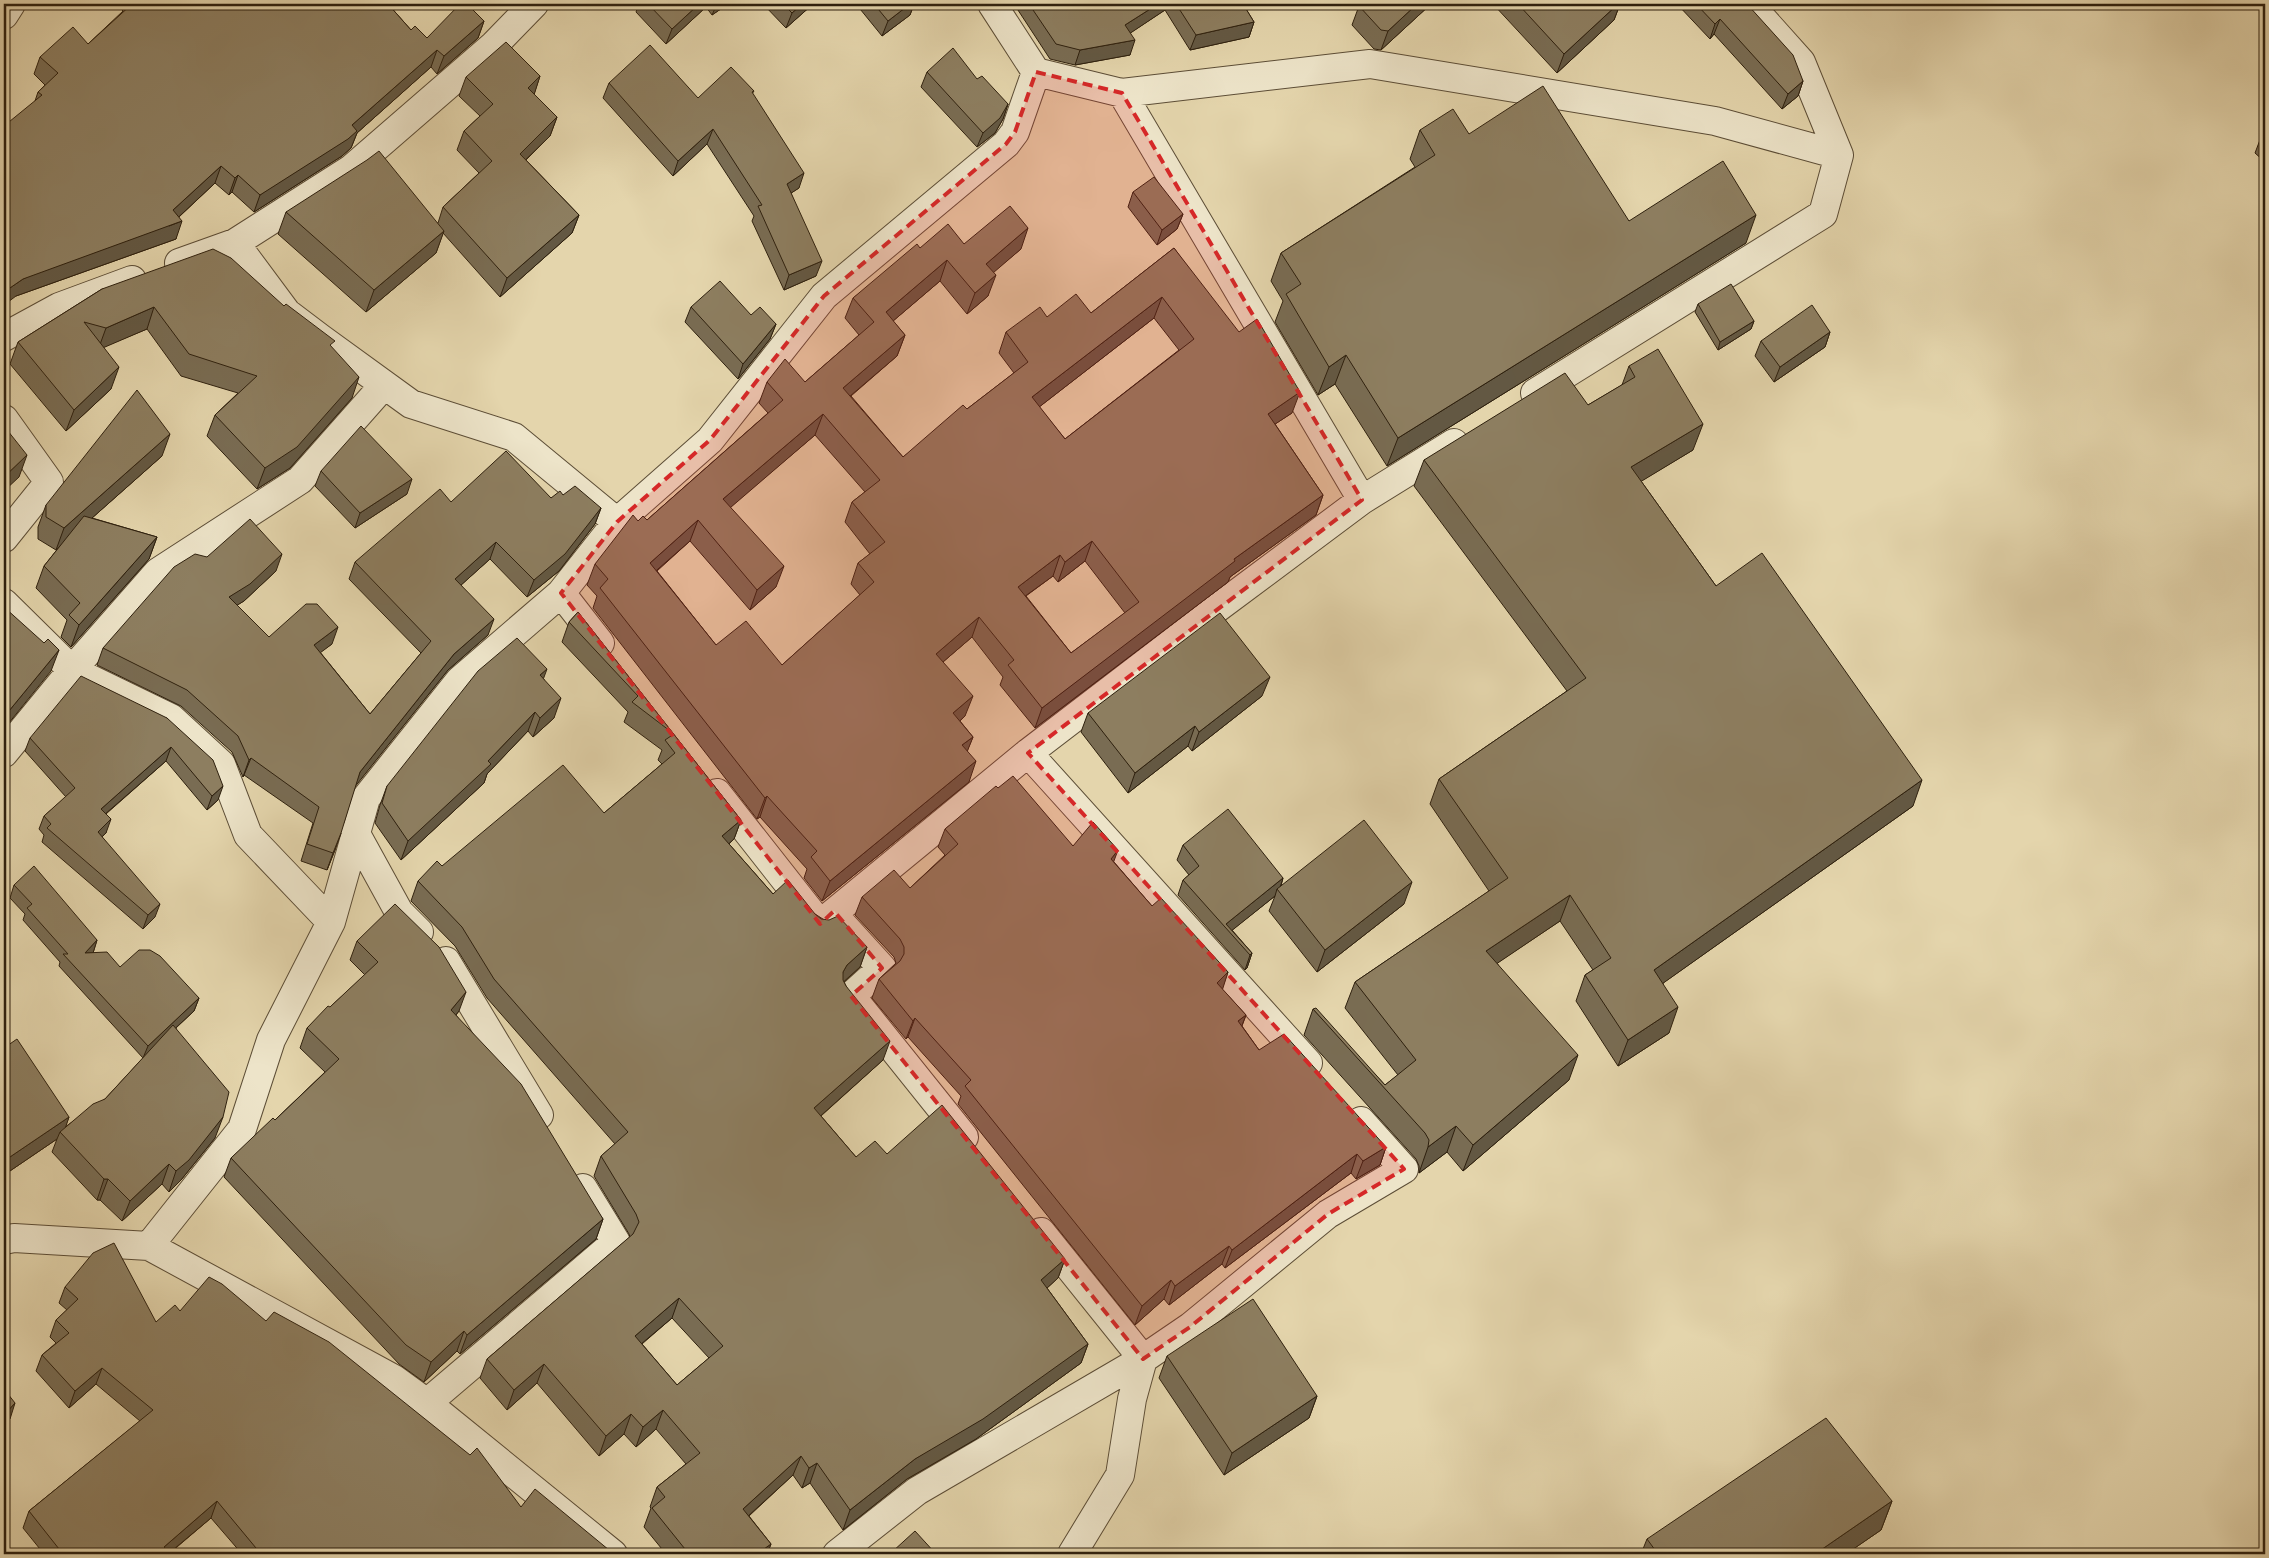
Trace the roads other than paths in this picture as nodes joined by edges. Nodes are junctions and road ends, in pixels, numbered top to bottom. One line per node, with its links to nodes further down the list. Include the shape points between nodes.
1 (11, 4): 5 (street)
2 (534, 4): 9 (street, via 494,45 351,169)
3 (992, 4): 6 (street)
4 (1749, 4): 8 (street, via 1801,62)
5 (4, 15)
6 (1036, 72): 7 (street); 16 (street, via 1015,132 1006,144 824,296 710,440)
7 (1122, 94): 8 (street, via 1370,64 1714,121); 15 (street)
8 (1839, 154): 12 (street, via 1823,214)
9 (235, 243): 10 (street, via 59,307); 11 (street, via 287,313)
10 (4, 337)
11 (384, 384): 16 (street, via 411,404 514,437); 21 (street, via 300,480 158,572)
12 (1512, 407)
13 (4, 419): 17 (street, via 49,482)
14 (1479, 428): 15 (street)
15 (1362, 500): 22 (street)
16 (617, 522): 18 (street)
17 (4, 538)
18 (561, 593): 20 (street); 25 (street, via 460,680 366,798)
19 (4, 603): 21 (street)
20 (615, 662)
21 (72, 670): 23 (street); 27 (street, via 171,718 221,764 248,835)
22 (1028, 753): 26 (street); 28 (street)
23 (4, 754)
24 (705, 777): 26 (street, via 820,924)
25 (355, 832): 27 (street); 30 (street, via 399,912 444,957)
26 (834, 911): 31 (street, via 882,968 851,996)
27 (331, 922): 35 (street, via 271,1040 242,1129)
28 (1325, 1082)
29 (1344, 1104): 36 (street, via 1404,1169 1328,1214 1190,1327)
30 (550, 1133)
31 (981, 1158)
32 (571, 1167): 37 (street, via 616,1242)
33 (1025, 1212): 36 (street)
34 (4, 1240): 35 (street)
35 (149, 1246): 37 (street, via 394,1379)
36 (1143, 1359): 39 (street, via 917,1491); 40 (street, via 1132,1399 1120,1475)
37 (427, 1403): 38 (street)
38 (613, 1554)
39 (838, 1554)
40 (1072, 1554)

